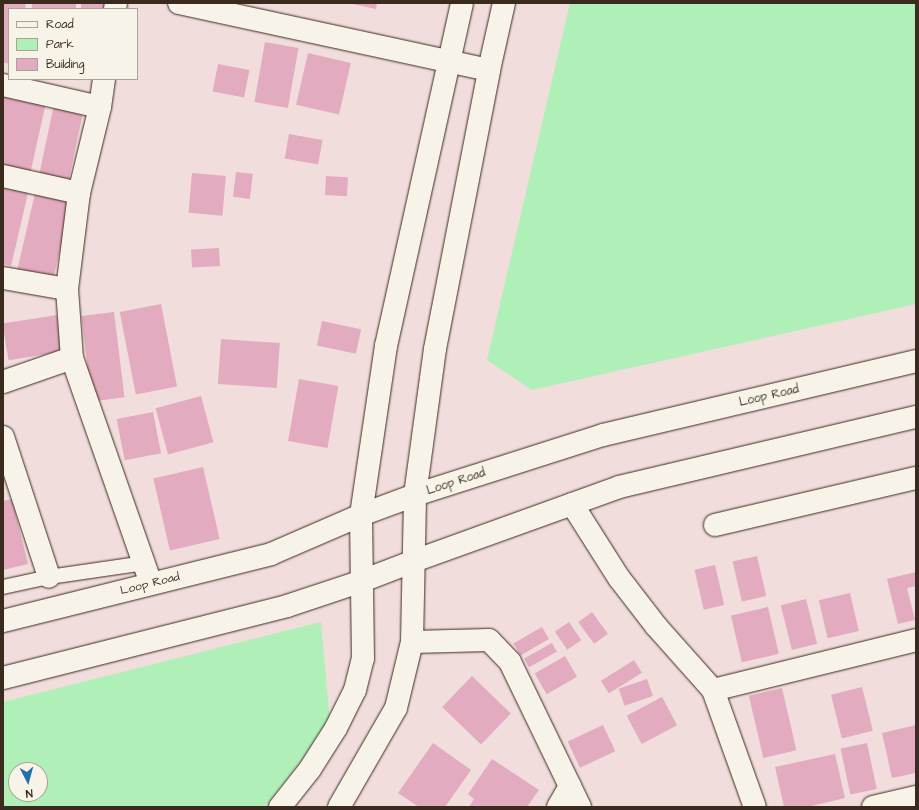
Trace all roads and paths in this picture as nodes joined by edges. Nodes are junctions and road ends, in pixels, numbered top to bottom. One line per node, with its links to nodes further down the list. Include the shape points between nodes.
1 (179, 3): 4 (street)
2 (462, 3): 4 (street)
3 (504, 3): 5 (street)
4 (449, 62): 5 (street); 21 (street, via 386,346)
5 (489, 70): 19 (street, via 435,349)
6 (104, 80): 8 (street)
7 (3, 85): 8 (street)
8 (100, 107): 10 (street)
9 (3, 176): 10 (street)
10 (79, 193): 12 (street)
11 (3, 278): 12 (street)
12 (67, 289): 13 (street)
13 (72, 358): 15 (street); 24 (street)
14 (916, 361): 19 (street, Loop Road, via 603,435)
15 (3, 382)
16 (916, 417): 20 (street, via 619,487)
17 (3, 437): 25 (street)
18 (916, 478): 22 (street)
19 (415, 495): 21 (street, Loop Road); 23 (street)
20 (572, 504): 23 (street); 33 (street, via 619,578 656,626)
21 (361, 515): 26 (street); 27 (street, Loop Road, via 271,554)
22 (715, 525)
23 (414, 560): 26 (street); 31 (street)
24 (144, 563): 25 (lane); 27 (street)
25 (49, 577): 28 (lane)
26 (362, 581): 32 (street, via 287,606); 36 (street, via 363,659 355,690 333,734)
27 (151, 584): 29 (street, Loop Road)
28 (3, 587)
29 (3, 621)
30 (916, 640): 33 (street)
31 (412, 642): 34 (street, via 489,640 510,662); 37 (street, via 396,708)
32 (3, 678)
33 (714, 690): 40 (street)
34 (570, 786): 38 (street); 39 (street)
35 (916, 797): 41 (street)
36 (280, 807)
37 (339, 807)
38 (558, 807)
39 (580, 807)
40 (755, 807)
41 (874, 807)

